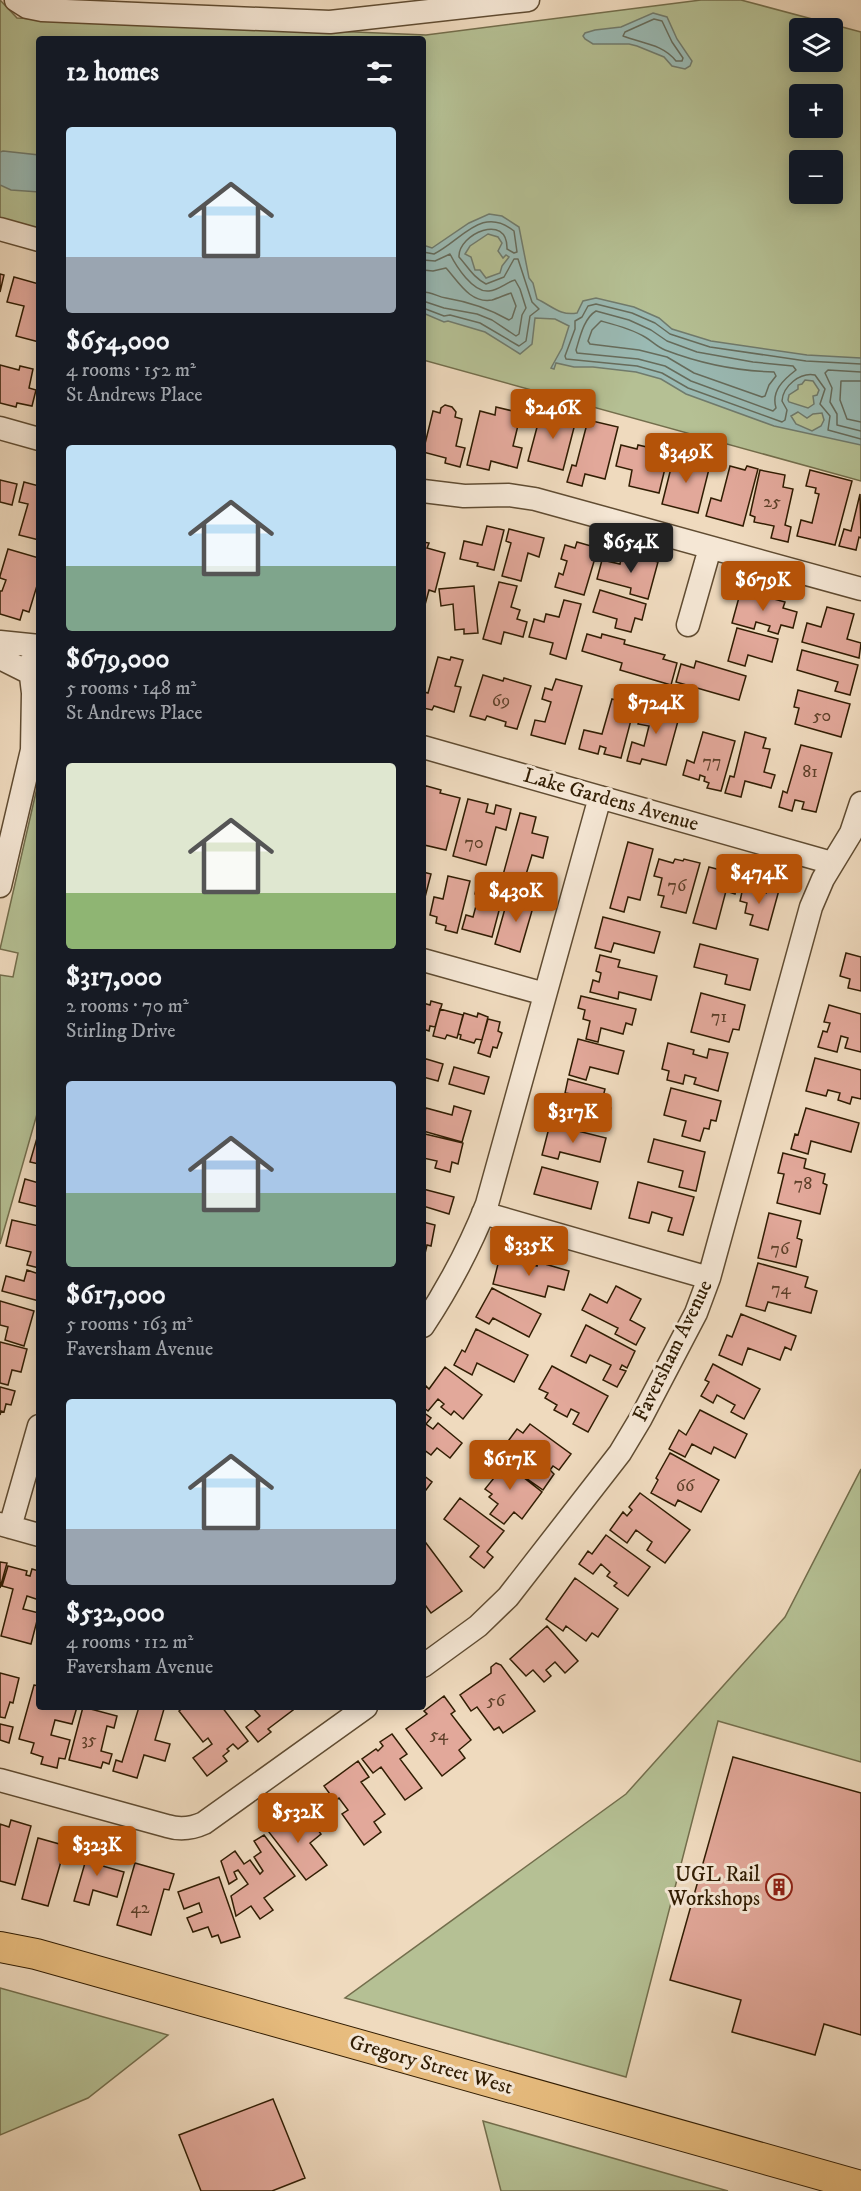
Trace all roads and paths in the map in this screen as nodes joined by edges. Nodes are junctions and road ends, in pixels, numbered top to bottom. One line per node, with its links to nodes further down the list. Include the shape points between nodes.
1 (16, 0): 2 (street, via 42,10 330,22)
2 (528, 0)
3 (0, 229): 4 (street)
4 (36, 239)
5 (0, 428): 6 (street)
6 (36, 438)
7 (426, 491): 8 (street)
8 (482, 497): 9 (street); 10 (street, via 509,495 535,499)
9 (426, 505)
10 (710, 548): 11 (street); 12 (street)
11 (861, 589)
12 (688, 625)
13 (0, 642): 14 (street)
14 (36, 647)
15 (36, 652): 17 (street, via 31,661)
16 (0, 658): 17 (street)
17 (34, 678): 18 (street)
18 (35, 742): 22 (street)
19 (426, 748): 20 (street, Lake Gardens Avenue)
20 (600, 797): 23 (street, Lake Gardens Avenue); 26 (street)
21 (861, 803): 23 (street, Faversham Avenue, via 848,839)
22 (4, 852): 24 (street)
23 (832, 863): 28 (street, Faversham Avenue, via 808,915)
24 (0, 886)
25 (426, 961): 26 (street)
26 (545, 994): 27 (street)
27 (483, 1213): 28 (street); 29 (street)
28 (709, 1278): 33 (street, Faversham Avenue, via 696,1313 620,1453 503,1602 478,1626)
29 (426, 1321)
30 (36, 1435): 31 (street)
31 (5, 1525): 32 (street)
32 (36, 1534)
33 (426, 1664)
34 (362, 1710): 35 (street, via 193,1827 167,1826)
35 (0, 1780)
36 (0, 1947): 37 (main road, Gregory Street West)
37 (861, 2186)

